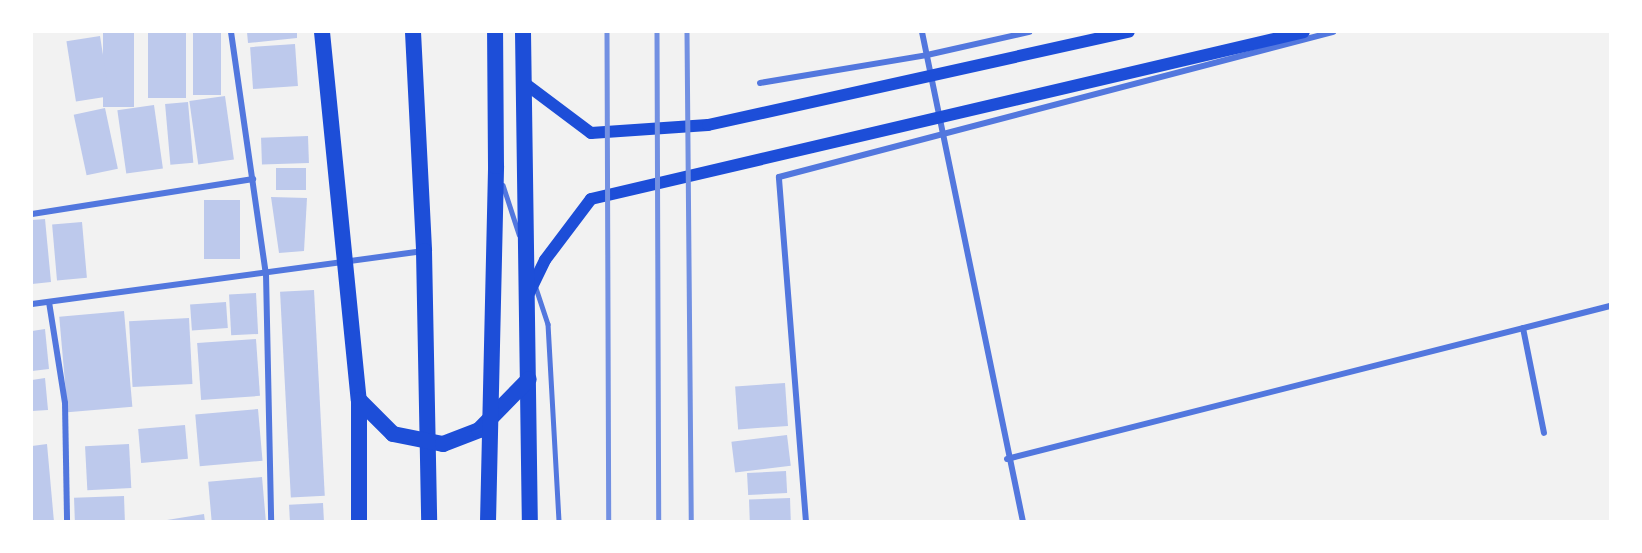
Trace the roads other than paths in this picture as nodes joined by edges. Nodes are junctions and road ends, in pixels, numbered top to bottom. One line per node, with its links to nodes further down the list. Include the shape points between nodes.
1 (231, 32): 16 (street)
2 (322, 32): 26 (highway)
3 (413, 32): 18 (highway)
4 (495, 32): 15 (highway)
5 (523, 32): 12 (highway)
6 (922, 32): 11 (street)
7 (1029, 32): 11 (street)
8 (1129, 32): 12 (main road, via 708,125 591,134)
9 (1304, 32): 20 (main road, via 591,199 545,260)
10 (1334, 32): 14 (street)
11 (927, 55): 13 (street); 14 (street)
12 (524, 82): 20 (highway)
13 (760, 83)
14 (942, 133): 28 (street); 36 (street, via 779,177)
15 (496, 166): 33 (highway); 35 (lane, via 548,324)
16 (253, 179): 17 (street); 19 (street)
17 (32, 214)
18 (424, 251): 19 (street); 32 (highway)
19 (266, 274): 21 (street); 30 (street)
20 (528, 297): 25 (highway)
21 (49, 302): 22 (street); 29 (street, via 65,404)
22 (32, 304)
23 (1611, 306): 24 (street)
24 (1523, 328): 27 (street); 28 (street)
25 (529, 379): 26 (highway, via 480,430 443,444 393,434); 34 (highway)
26 (359, 400): 31 (highway)
27 (1544, 433)
28 (1008, 459): 37 (street)
29 (66, 522)
30 (271, 522)
31 (359, 522)
32 (429, 522)
33 (488, 522)
34 (530, 522)
35 (560, 522)
36 (806, 522)
37 (1023, 522)

